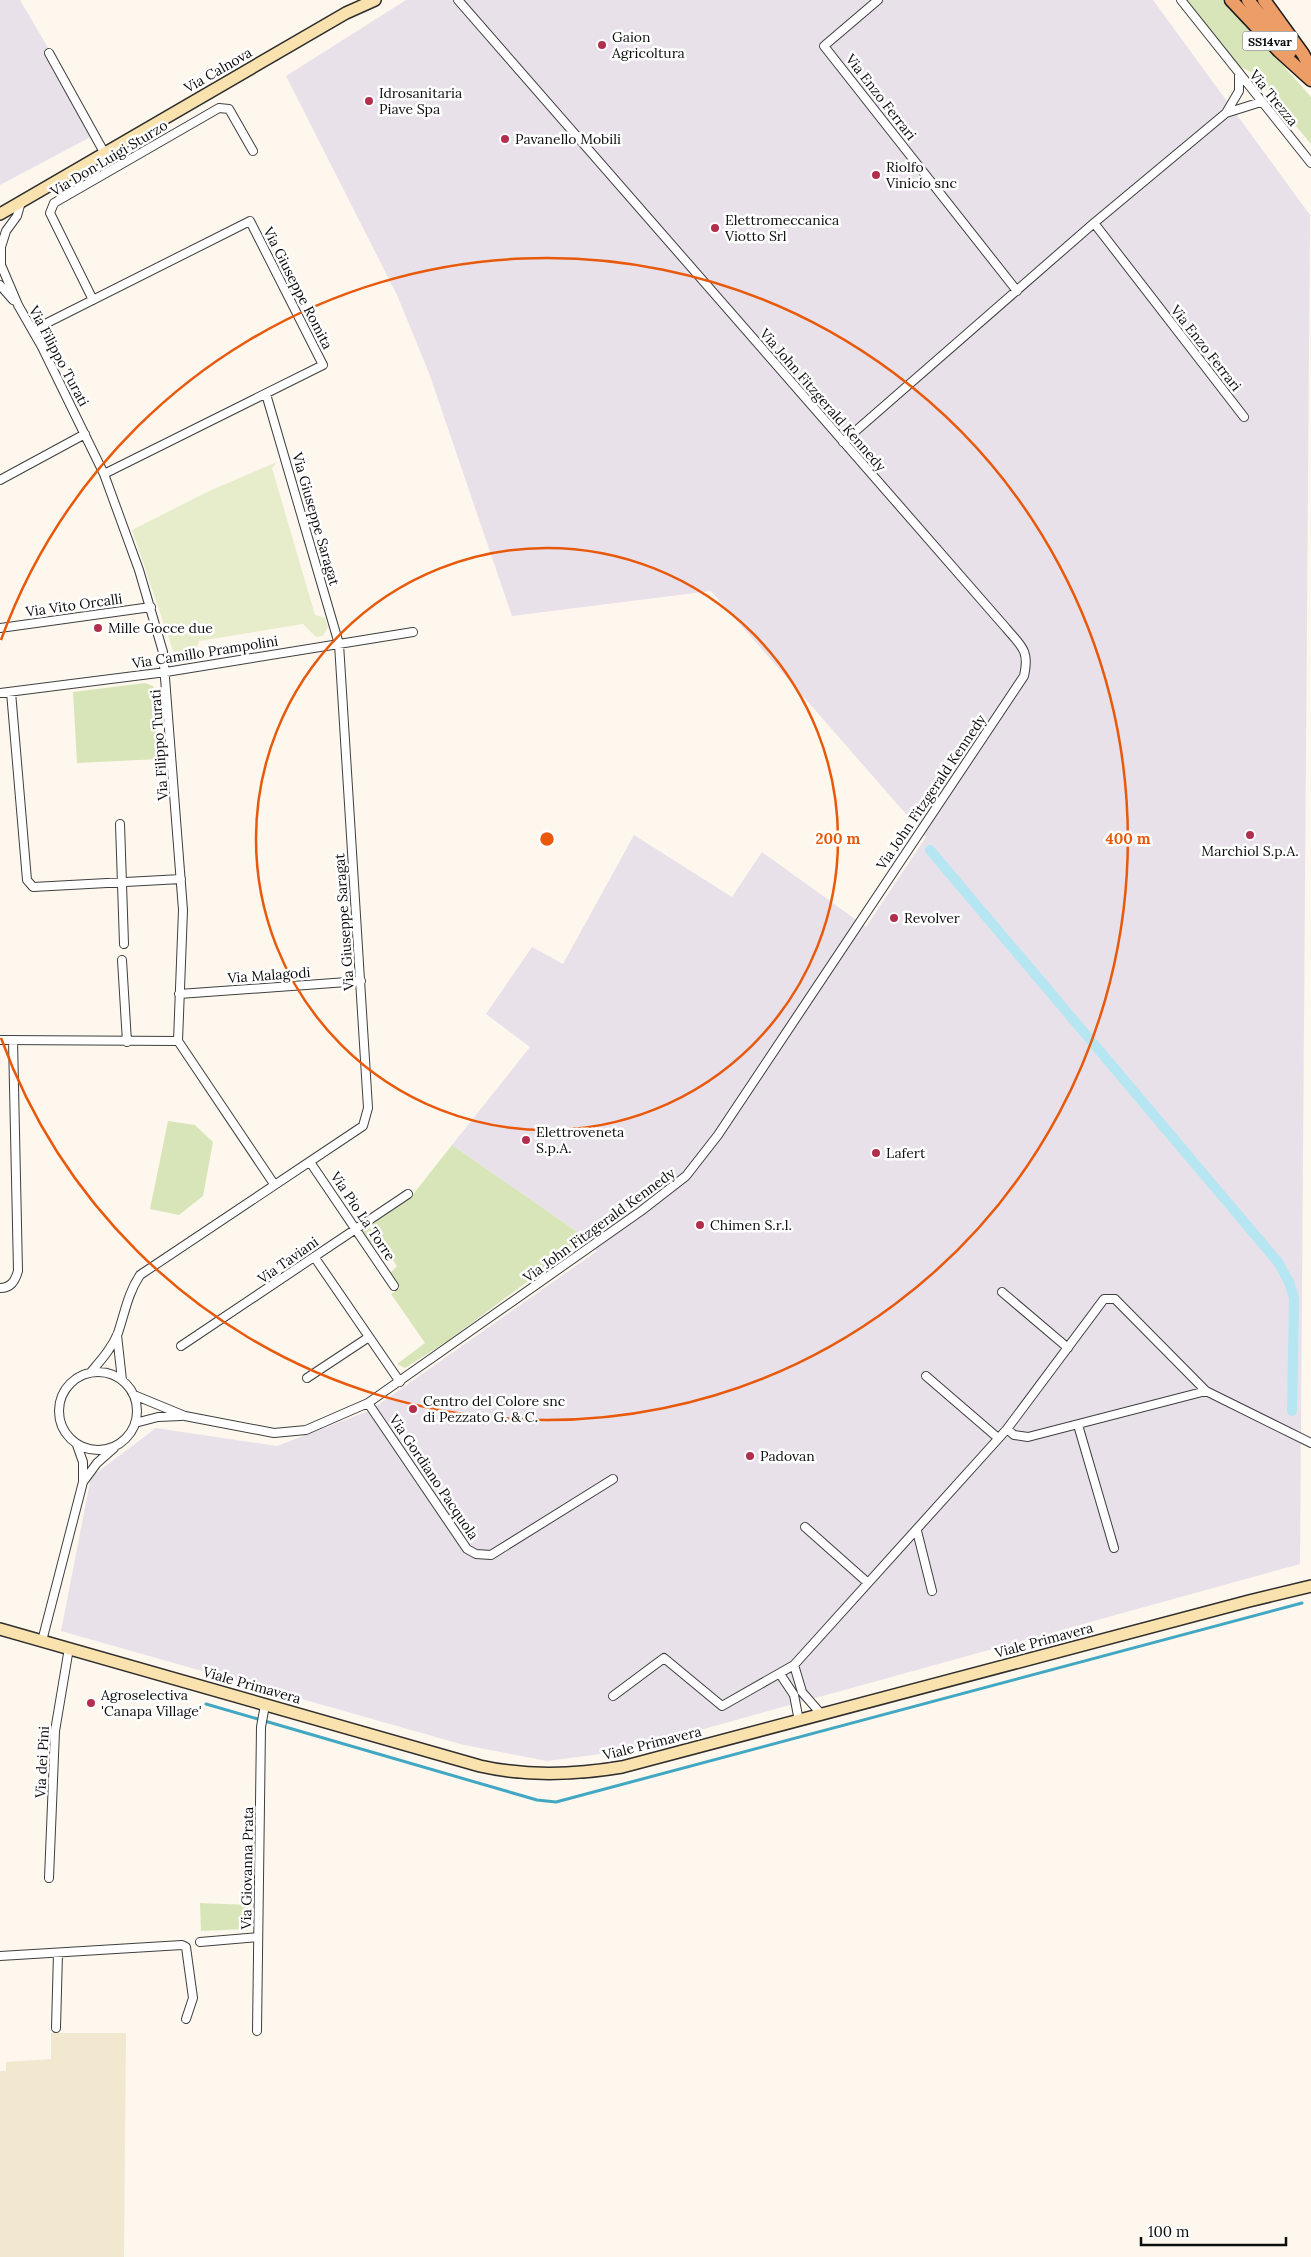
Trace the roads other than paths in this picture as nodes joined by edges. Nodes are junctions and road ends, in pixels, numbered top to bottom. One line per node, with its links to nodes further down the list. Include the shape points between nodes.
1 (361, 0): 9 (main road, Via Calnova)
2 (375, 0): 9 (main road, Via Calnova)
3 (458, 0): 34 (street, Via John Fitzgerald Kennedy)
4 (878, 0): 27 (street, Via Enzo Ferrari, via 824,46)
5 (1181, 0): 12 (street, Via Trezza)
6 (1231, 0): 13 (highway, SS14var, via 1279,52)
7 (1248, 0): 13 (highway)
8 (1264, 0): 11 (highway, SS14var)
9 (346, 13): 20 (main road, Via Calnova)
10 (49, 53): 20 (street)
11 (1311, 70)
12 (1239, 75): 14 (street, Via Trezza); 15 (street, via 1240,86)
13 (1311, 78)
14 (1254, 92): 15 (street); 16 (street, Via Trezza); 17 (street)
15 (1234, 101): 18 (street)
16 (1261, 102): 17 (street); 21 (street, Via Trezza)
17 (1246, 107): 18 (street)
18 (1226, 113): 24 (street)
19 (253, 151): 28 (street, Via Don Luigi Sturzo, via 229,110 219,108 54,203 50,213)
20 (104, 154): 22 (main road, Via Calnova)
21 (1311, 163)
22 (21, 202): 23 (main road, Via Calnova); 25 (street, Via Filippo Turati, via 17,216 6,231)
23 (0, 214)
24 (1094, 224): 27 (street); 32 (street, Via Enzo Ferrari)
25 (0, 264): 29 (street, Via Filippo Turati)
26 (0, 285): 29 (street, Via Filippo Turati)
27 (1016, 291): 34 (street)
28 (94, 300): 30 (street, Via Giuseppe Romita); 31 (street, Via Giuseppe Romita, via 250,221 323,365)
29 (18, 305): 30 (street, Via Filippo Turati)
30 (33, 330): 33 (street, Via Filippo Turati)
31 (266, 394): 35 (street, Via Giuseppe Romita); 40 (street, Via Giuseppe Saragat)
32 (1244, 417)
33 (85, 434): 35 (street, Via Filippo Turati); 36 (street)
34 (843, 442): 71 (street, Via John Fitzgerald Kennedy, via 1026,652 1024,676 718,1136 686,1176 642,1211)
35 (104, 474): 37 (street, Via Filippo Turati)
36 (0, 480)
37 (151, 607): 38 (street, Via Vito Orcalli); 41 (street, Via Filippo Turati)
38 (0, 628)
39 (413, 632): 40 (street, Via Camillo Prampolini)
40 (339, 644): 41 (street, Via Camillo Prampolini); 49 (street, Via Giuseppe Saragat)
41 (166, 672): 42 (street, Via Camillo Prampolini); 45 (street, Via Filippo Turati)
42 (11, 692): 43 (street, Via Camillo Prampolini); 46 (street, via 27,880 33,887)
43 (0, 693)
44 (120, 824): 46 (street)
45 (181, 879): 46 (street); 50 (street, Via Filippo Turati, via 183,910)
46 (124, 883): 47 (street)
47 (124, 944)
48 (122, 960): 54 (street)
49 (361, 981): 50 (street, Via Malagodi); 55 (street, Via Giuseppe Saragat, via 368,1108 363,1126)
50 (179, 994): 53 (street, Via Filippo Turati)
51 (0, 1040): 52 (street)
52 (13, 1040): 54 (street); 61 (street, via 18,1271 7,1288)
53 (178, 1041): 54 (street); 56 (street)
54 (128, 1042)
55 (310, 1162): 56 (street, Via Giuseppe Saragat); 58 (street, Via Pio La Torre)
56 (274, 1184): 63 (street, Via Giuseppe Saragat, via 140,1274 130,1290)
57 (408, 1194): 58 (street, Via Taviani)
58 (356, 1228): 59 (street, Via Taviani); 60 (street, Via Pio La Torre)
59 (314, 1258): 64 (street); 65 (street, Via Taviani)
60 (394, 1286)
61 (0, 1288)
62 (1002, 1292): 66 (street)
63 (117, 1335): 67 (street, Via Giuseppe Saragat); 70 (street, Via Giuseppe Saragat)
64 (369, 1338): 69 (street); 71 (street)
65 (182, 1346)
66 (1068, 1348): 72 (street, via 1104,1299 1115,1299); 78 (street)
67 (91, 1372): 70 (street, via 108,1373); 81 (street, via 71,1382 60,1402 62,1427)
68 (926, 1376): 79 (street)
69 (307, 1378)
70 (122, 1380): 73 (street, Via John Fitzgerald Kennedy)
71 (400, 1382): 74 (street, Via John Fitzgerald Kennedy)
72 (1206, 1391): 77 (street); 80 (street)
73 (134, 1395): 75 (street, Via John Fitzgerald Kennedy); 76 (street)
74 (368, 1403): 75 (street, Via John Fitzgerald Kennedy, via 306,1430 274,1433); 83 (street, Via Gordiano Pacquola, via 466,1549 476,1554 491,1555)
75 (185, 1416): 76 (street, Via John Fitzgerald Kennedy, via 158,1417)
76 (135, 1423): 82 (street, via 129,1435)
77 (1078, 1425): 78 (street, via 1028,1437 1014,1435); 87 (street)
78 (1007, 1429): 79 (street)
79 (998, 1438): 86 (street)
80 (1311, 1443)
81 (77, 1444): 82 (street, via 97,1450); 84 (street, via 83,1462)
82 (117, 1445): 84 (street, via 97,1463)
83 (613, 1479)
84 (83, 1482): 92 (street)
85 (805, 1527): 88 (street)
86 (917, 1531): 88 (street); 90 (street)
87 (1114, 1548)
88 (868, 1583): 94 (street)
89 (1311, 1586): 98 (main road, Viale Primavera)
90 (932, 1591)
91 (0, 1629): 92 (main road, Viale Primavera)
92 (42, 1641): 93 (main road, Viale Primavera)
93 (69, 1648): 97 (main road, Viale Primavera); 100 (street, Via dei Pini, via 55,1731)
94 (794, 1665): 95 (street); 98 (street, via 802,1692)
95 (780, 1674): 96 (street, via 722,1706 664,1658); 99 (street, via 794,1695)
96 (613, 1696)
97 (265, 1708): 99 (main road, Viale Primavera, via 480,1766 527,1774 570,1774 622,1767); 101 (street, Via Giovanna Prata, via 261,1726)
98 (822, 1715): 99 (main road, Viale Primavera)
99 (800, 1721)
100 (49, 1878)
101 (258, 1938): 102 (street); 107 (street, Via Giovanna Prata)
102 (200, 1942)
103 (58, 1953): 104 (street); 105 (street, via 186,1947 193,1998); 106 (street)
104 (0, 1956)
105 (186, 2019)
106 (56, 2028)
107 (256, 2031)

